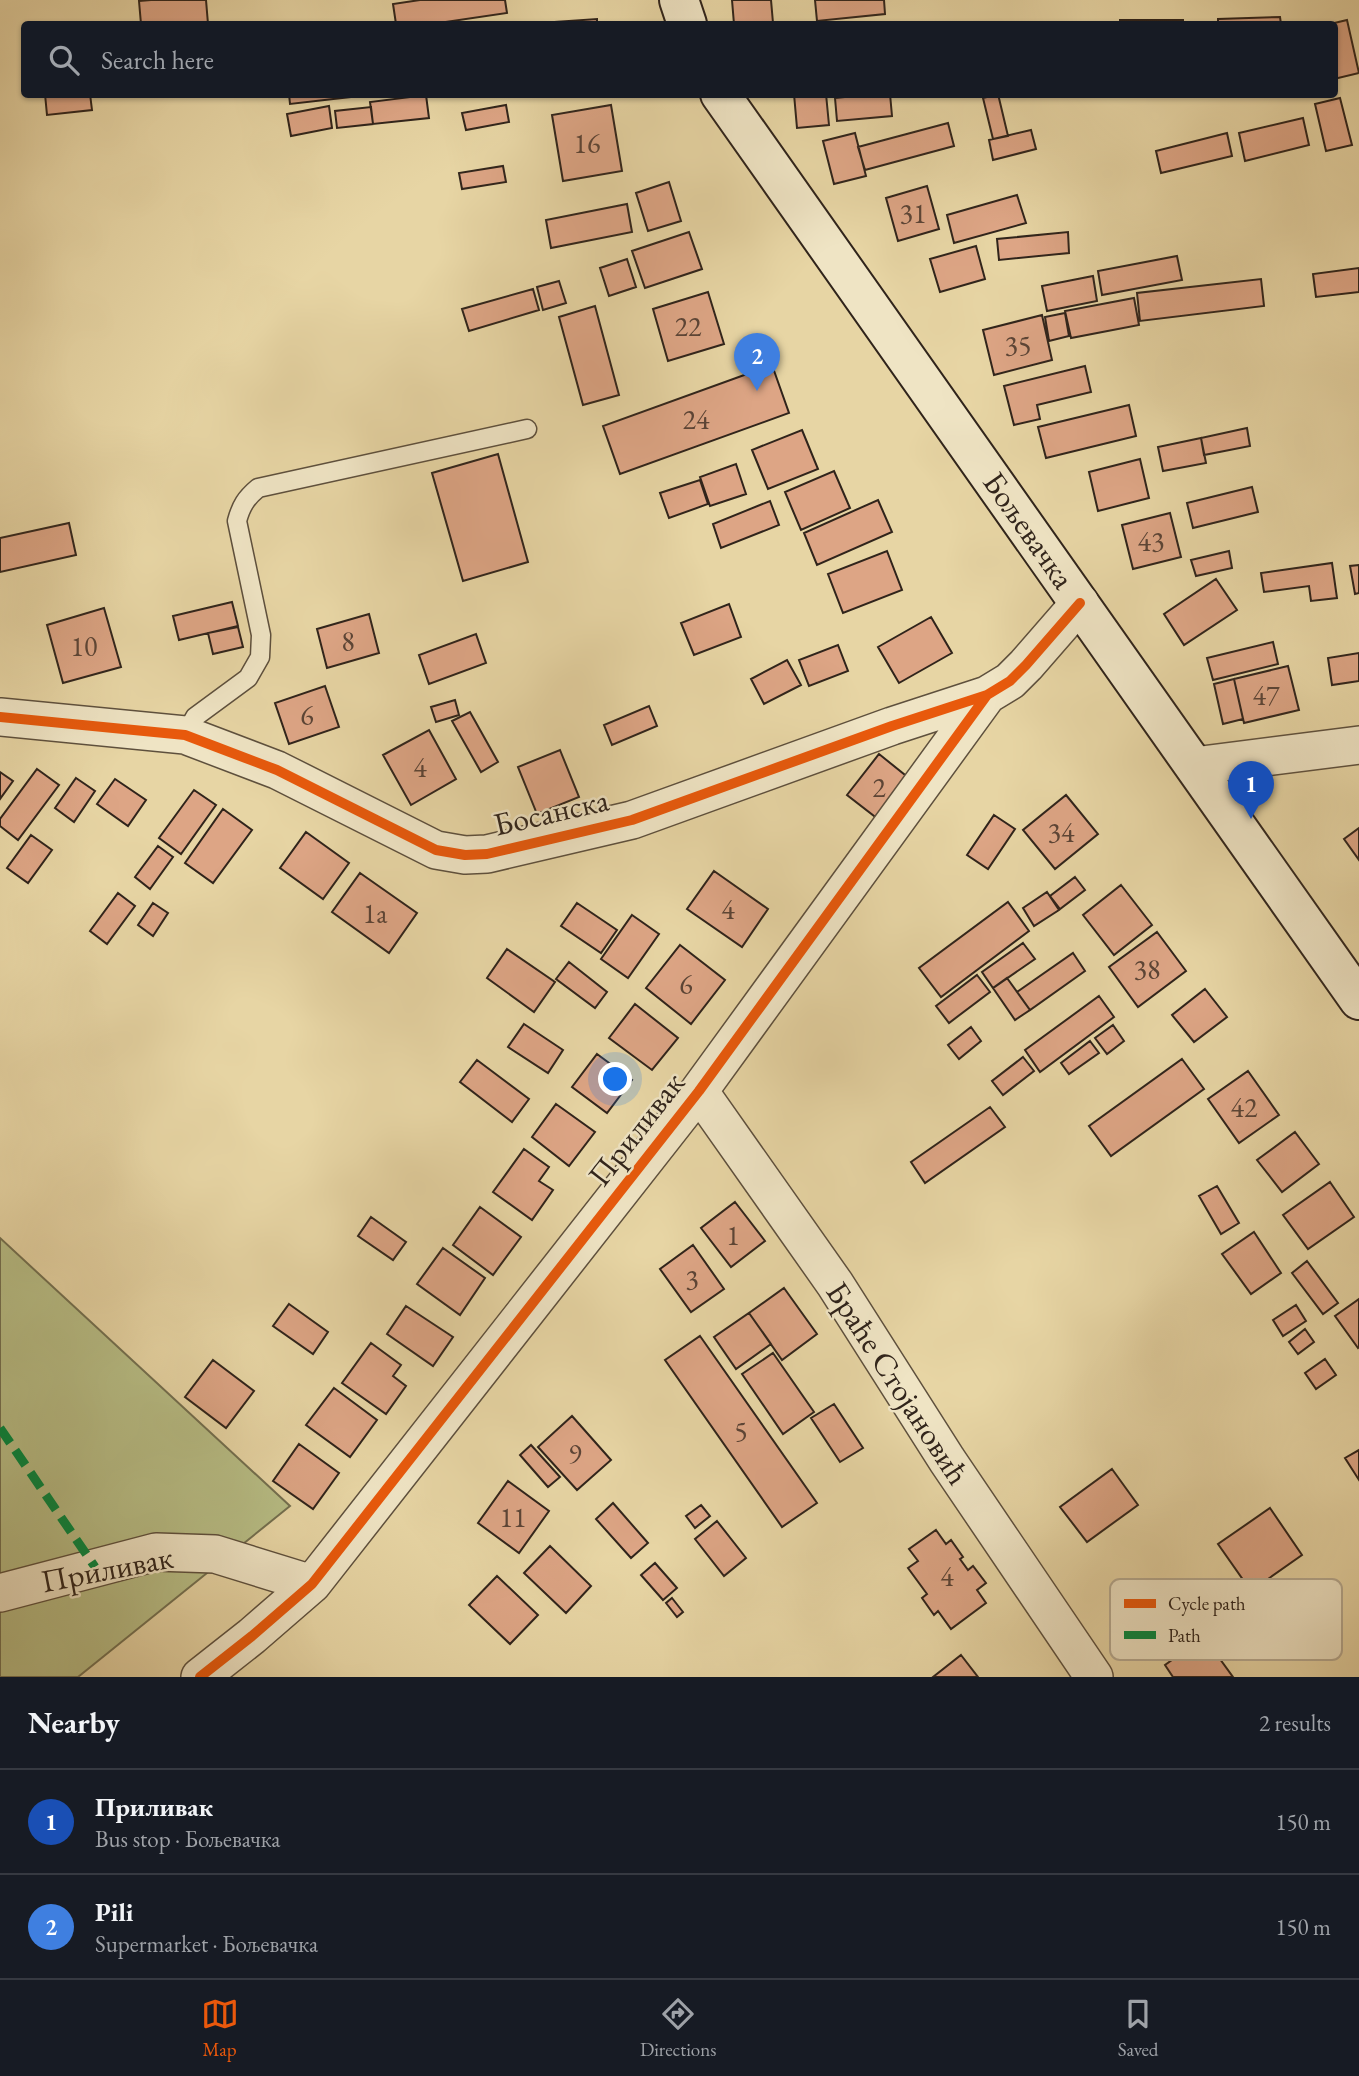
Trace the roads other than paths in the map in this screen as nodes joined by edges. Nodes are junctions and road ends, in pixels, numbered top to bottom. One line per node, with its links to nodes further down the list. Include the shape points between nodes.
1 (680, 0): 2 (main road)
2 (686, 21)
3 (723, 98): 5 (main road, Бољевачка)
4 (527, 429): 8 (lane, via 253,492 240,507 237,522 261,635 260,657 248,678 195,717)
5 (1080, 603): 6 (street, Босанска, via 1010,681); 10 (main road, Бољевачка)
6 (987, 695): 8 (street, Босанска, via 632,820 486,854 436,850 276,770); 12 (street, Приливак)
7 (0, 717): 8 (street, Босанска)
8 (186, 735)
9 (1359, 745): 10 (street)
10 (1195, 766): 11 (main road, Бољевачка)
11 (1359, 1000)
12 (699, 1091): 13 (street, Приливак); 16 (street, Браће Стојановић, via 835,1284)
13 (312, 1584): 14 (street, Приливак, via 215,1554 156,1552); 15 (street)
14 (0, 1593)
15 (200, 1677)
16 (1094, 1677)

